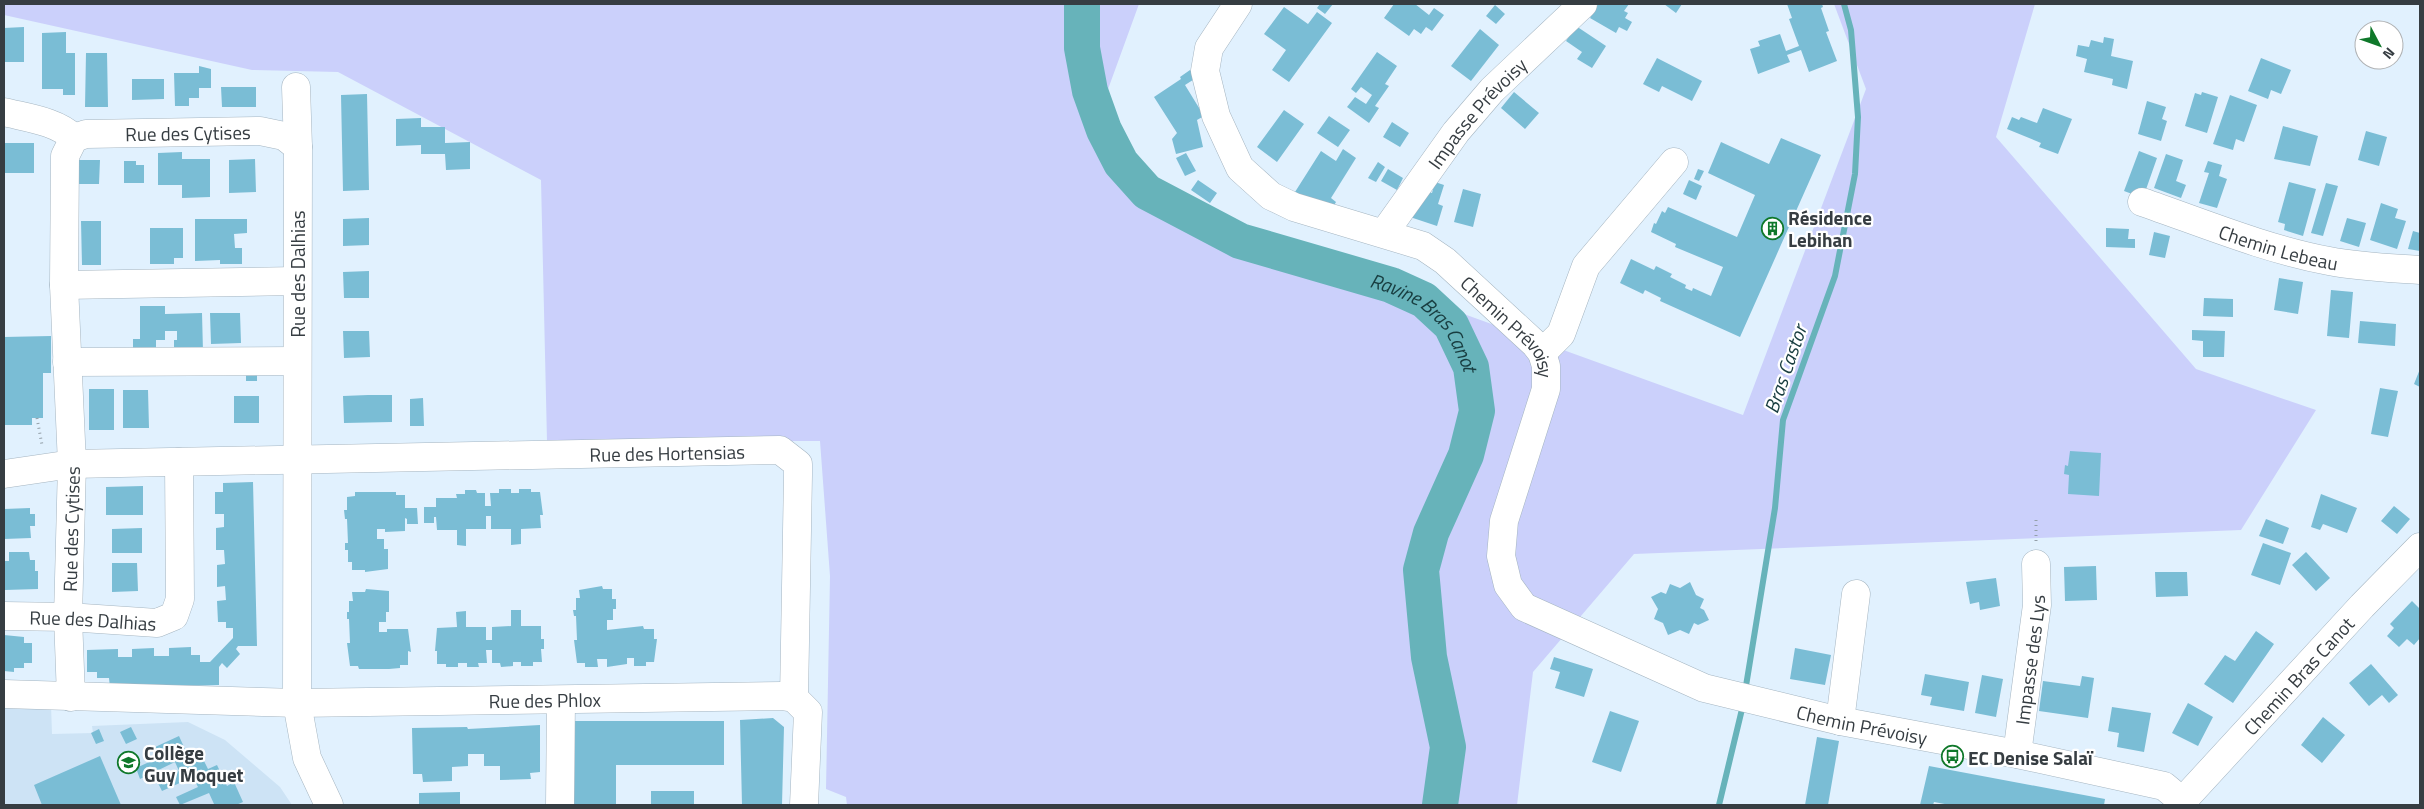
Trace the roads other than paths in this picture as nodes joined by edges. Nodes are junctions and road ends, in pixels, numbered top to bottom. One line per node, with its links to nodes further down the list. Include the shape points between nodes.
1 (1238, 4): 9 (street, Chemin Prévoisy, via 1209,48 1205,71 1216,116 1240,168 1271,196 1294,208)
2 (1584, 4): 9 (street, Impasse Prévoisy, via 1492,90 1456,132)
3 (296, 87): 6 (street, Rue des Dalhias)
4 (4, 112): 5 (street, via 55,125)
5 (74, 138): 6 (street, Rue des Cytises, via 86,134 260,131 284,136); 12 (street, Rue des Cytises, via 66,156)
6 (298, 147): 11 (street, Rue des Dalhias)
7 (1674, 162): 13 (street, via 1586,266 1561,334)
8 (2142, 202): 10 (street, Chemin Lebeau, via 2290,252 2370,267)
9 (1384, 233): 13 (street, Chemin Prévoisy, via 1423,246 1445,261)
10 (2420, 270)
11 (297, 281): 12 (street); 14 (street, Rue des Dalhias)
12 (64, 285): 15 (street, Rue des Cytises)
13 (1542, 353): 30 (street, Chemin Prévoisy, via 1546,366 1546,389 1504,521 1501,556 1508,585 1524,607 1704,688)
14 (297, 361): 15 (street); 16 (street, Rue des Dalhias)
15 (68, 362): 18 (street, Rue des Cytises)
16 (296, 460): 17 (street); 27 (street, Rue des Hortensias, via 780,450 798,464); 29 (street, Rue des Dalhias)
17 (179, 462): 18 (street); 24 (street, Rue des Dalhias, via 180,599 174,616 157,623)
18 (72, 464): 19 (street); 24 (street, Rue des Cytises)
19 (4, 474)
20 (2420, 547): 32 (street, Chemin Bras Canot)
21 (2036, 564): 31 (street, Impasse des Lys, via 2037,606)
22 (1856, 594): 30 (street)
23 (4, 616): 24 (street, Rue des Dalhias)
24 (68, 617): 26 (street, Rue des Cytises)
25 (4, 694): 26 (street, Rue des Phlox)
26 (71, 697): 29 (street, Rue des Phlox)
27 (794, 698): 28 (street, Rue des Phlox); 35 (street, via 808,712)
28 (561, 700): 29 (street, Rue des Phlox); 34 (street)
29 (297, 703): 33 (street, Rue des Dalhias, via 307,758)
30 (1840, 722): 31 (street, Chemin Prévoisy)
31 (2017, 754): 32 (street, Chemin Prévoisy, via 2164,786)
32 (2181, 803)
33 (329, 805)
34 (560, 805)
35 (804, 805)

